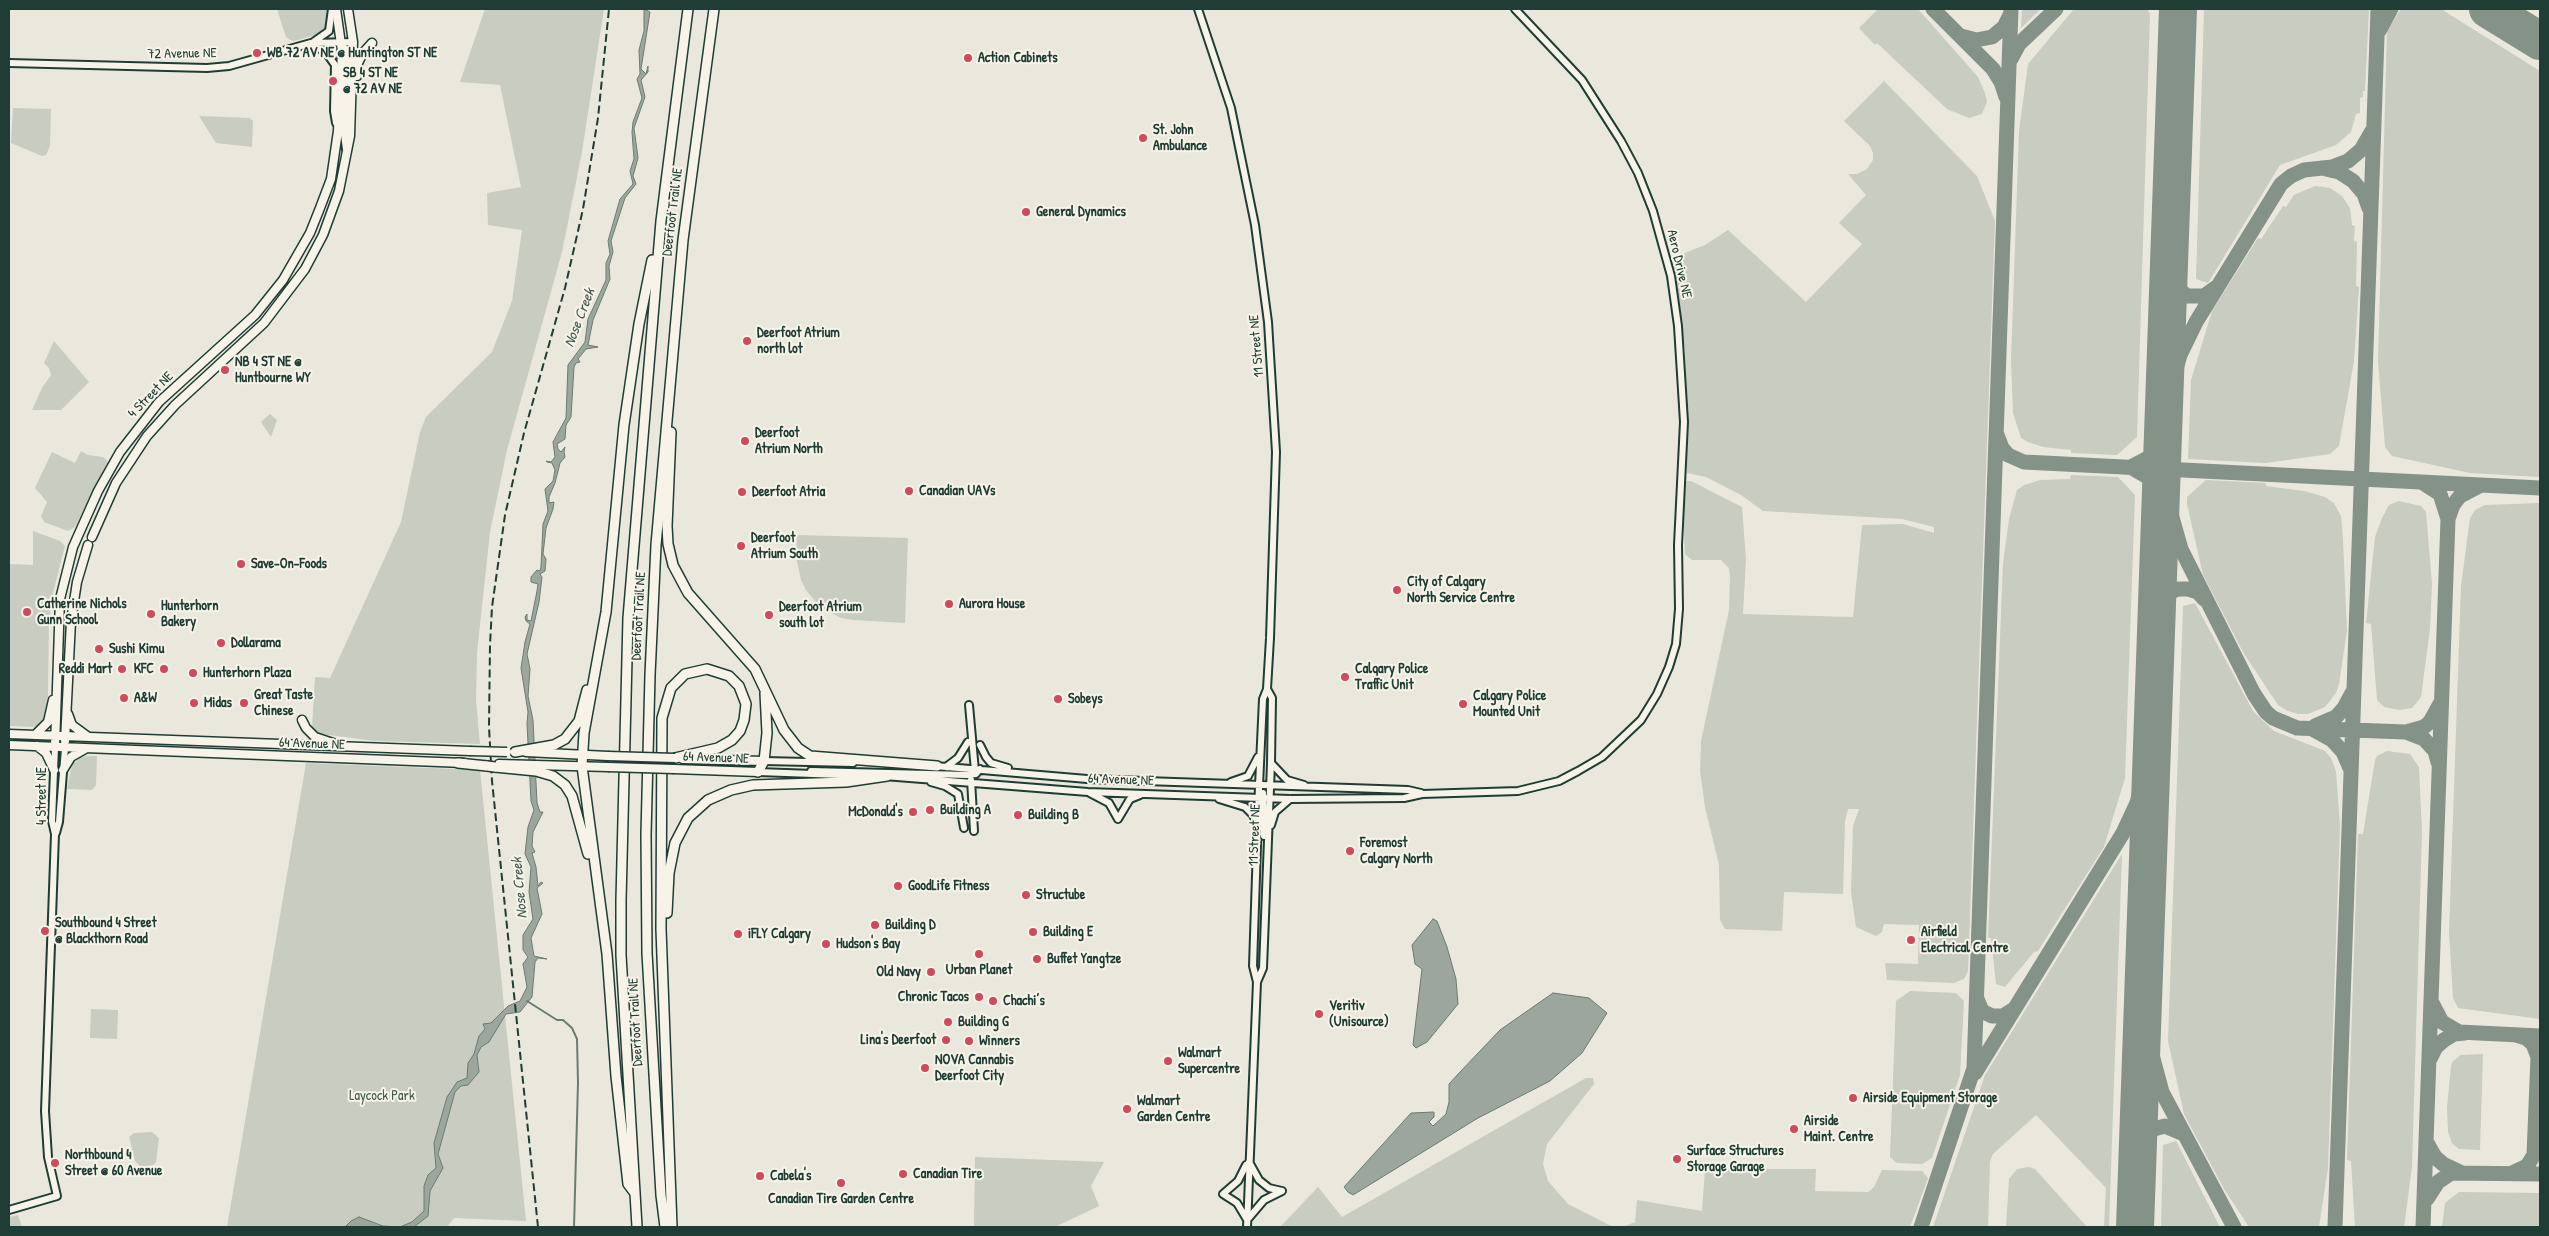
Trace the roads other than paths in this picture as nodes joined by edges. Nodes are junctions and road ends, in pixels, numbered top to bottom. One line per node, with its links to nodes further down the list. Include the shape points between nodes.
1 (334, 9): 7 (main road, 4 Street NE); 10 (street, via 329,31)
2 (348, 9): 8 (main road, 4 Street NE)
3 (688, 9): 15 (highway, Deerfoot Trail NE)
4 (714, 9): 16 (highway, Deerfoot Trail NE, via 684,230)
5 (1198, 9): 23 (street, 11 Street NE, via 1231,108 1254,225 1268,322 1276,452)
6 (1515, 9): 19 (street, Aero Drive NE, via 1582,80 1621,141 1638,173 1666,252 1676,301 1684,422)
7 (341, 42): 8 (street, 72 Avenue NE); 10 (street, 72 Avenue NE); 12 (main road, 4 Street NE); 14 (street, via 348,56 344,135)
8 (353, 42): 13 (main road, 4 Street NE)
9 (372, 42): 13 (main road, via 358,63)
10 (310, 44): 11 (street, 72 Avenue NE, via 228,66 207,68); 12 (street, via 325,51 335,65 334,111)
11 (9, 62)
12 (338, 128): 21 (main road, 4 Street NE, via 334,165 320,208 310,233 283,280 255,315 159,402 135,430 104,478 66,568 58,614)
13 (350, 133): 14 (main road, 4 Street NE)
14 (347, 154): 17 (main road, 4 Street NE, via 333,209 305,269 264,323 147,436 116,484)
15 (661, 221): 20 (highway, via 639,324 624,425); 78 (highway, Deerfoot Trail NE, via 628,618 621,955)
16 (672, 362): 22 (highway, via 667,526 673,565 688,593 748,660); 82 (highway, Deerfoot Trail NE, via 656,545 646,835 650,1022)
17 (92, 537): 18 (street, 4 Street NE)
18 (88, 545): 25 (main road, 4 Street NE, via 77,582 71,621)
19 (1678, 570): 64 (street, 64 Avenue NE, via 1676,644 1658,694 1641,720 1602,758 1559,781 1518,791)
20 (600, 649): 41 (highway, via 579,721 570,734 554,745); 42 (highway)
21 (57, 684): 28 (main road, via 48,722); 29 (main road, 4 Street NE)
22 (764, 687): 44 (highway, via 768,718); 49 (highway, via 784,730 798,748 810,756)
23 (1267, 689): 33 (street, 11 Street NE, via 1263,699); 46 (street, 11 Street NE, via 1272,698)
24 (969, 705): 54 (street)
25 (67, 709): 30 (main road, 4 Street NE); 31 (main road, via 72,726)
26 (302, 720): 38 (main road, via 315,737)
27 (9, 734): 28 (main road, 64 Avenue NE)
28 (35, 735): 29 (main road, 64 Avenue NE)
29 (56, 736): 30 (main road, 64 Avenue NE); 37 (main road, 4 Street NE)
30 (65, 736): 31 (main road, 64 Avenue NE); 39 (main road, 4 Street NE)
31 (89, 738): 38 (main road, 64 Avenue NE)
32 (968, 742): 49 (street, via 958,758)
33 (1262, 743): 58 (street, via 1250,773); 59 (street, 11 Street NE)
34 (9, 745): 36 (main road, 64 Avenue NE)
35 (980, 745): 56 (street, via 988,760 998,766)
36 (37, 746): 37 (main road, 64 Avenue NE); 50 (main road, via 46,753)
37 (55, 747): 39 (main road, 64 Avenue NE); 50 (street, 4 Street NE)
38 (345, 747): 41 (main road, 64 Avenue NE, bridge)
39 (65, 748): 40 (main road, 64 Avenue NE); 51 (street, 4 Street NE)
40 (86, 749): 45 (main road, 64 Avenue NE); 51 (main road, via 72,757)
41 (511, 752): 42 (main road, 64 Avenue NE)
42 (582, 755): 43 (main road, 64 Avenue NE, bridge); 48 (highway)
43 (675, 758): 44 (main road, 64 Avenue NE); 76 (highway, via 718,748 740,731 746,715 745,700 739,686 729,676 707,669 686,674 671,688 663,712 660,778)
44 (764, 761): 49 (street, 64 Avenue NE); 52 (highway)
45 (458, 763): 47 (highway)
46 (1271, 763): 60 (street, 11 Street NE); 61 (street, via 1287,780)
47 (484, 765): 48 (main road, 64 Avenue NE); 73 (highway, via 536,771 553,776 565,785 572,796)
48 (582, 766): 52 (main road, 64 Avenue NE, bridge); 73 (highway)
49 (942, 766): 54 (street, 64 Avenue NE, via 967,768)
50 (54, 770): 71 (street, 4 Street NE, via 52,822)
51 (63, 770): 71 (street, 4 Street NE)
52 (758, 772): 53 (street, 64 Avenue NE)
53 (791, 773): 54 (street, via 820,770); 55 (street, 64 Avenue NE)
54 (974, 774): 56 (street, 64 Avenue NE); 57 (street, 64 Avenue NE); 62 (street, 64 Avenue NE, via 980,783); 70 (street)
55 (887, 776): 57 (street, 64 Avenue NE); 76 (highway, via 846,782 742,787 718,794 698,808 679,833 670,863)
56 (1066, 776): 58 (street, 64 Avenue NE)
57 (918, 778): 69 (street, via 945,786 958,794)
58 (1229, 783): 59 (street, 64 Avenue NE)
59 (1259, 786): 60 (street, 64 Avenue NE); 66 (street)
60 (1270, 786): 61 (street, 64 Avenue NE); 66 (street, 11 Street NE)
61 (1318, 788): 64 (street, 64 Avenue NE, via 1408,790)
62 (1088, 792): 63 (street, 64 Avenue NE); 63 (street, via 1109,803 1118,819 1130,799)
63 (1143, 794): 65 (street, 64 Avenue NE)
64 (1422, 794): 67 (street, 64 Avenue NE, via 1404,798)
65 (1203, 795): 66 (street, 64 Avenue NE); 68 (street, via 1245,807)
66 (1264, 798): 67 (street, 64 Avenue NE); 68 (street, 11 Street NE); 72 (street, 11 Street NE); 74 (street)
67 (1290, 799): 72 (street, via 1275,812)
68 (1258, 826): 75 (street, 11 Street NE, via 1253,966)
69 (964, 828)
70 (974, 831)
71 (55, 834): 79 (street, 4 Street NE, via 45,1110 48,1157 57,1196)
72 (1268, 836): 74 (street, 11 Street NE)
73 (597, 888): 78 (highway, via 607,954 628,1184)
74 (1266, 893): 75 (street, 11 Street NE, via 1263,968)
75 (1257, 982): 77 (street, 11 Street NE)
76 (664, 1014): 83 (highway)
77 (1248, 1161): 80 (street, 11 Street NE); 80 (street, via 1238,1181 1223,1194 1237,1203); 80 (street, via 1260,1181 1269,1188 1282,1191 1264,1200)
78 (635, 1193): 81 (highway, Deerfoot Trail NE)
79 (9, 1210)
80 (1247, 1220): 84 (street, 11 Street NE)
81 (637, 1227)
82 (665, 1227)
83 (672, 1227)
84 (1247, 1227)

